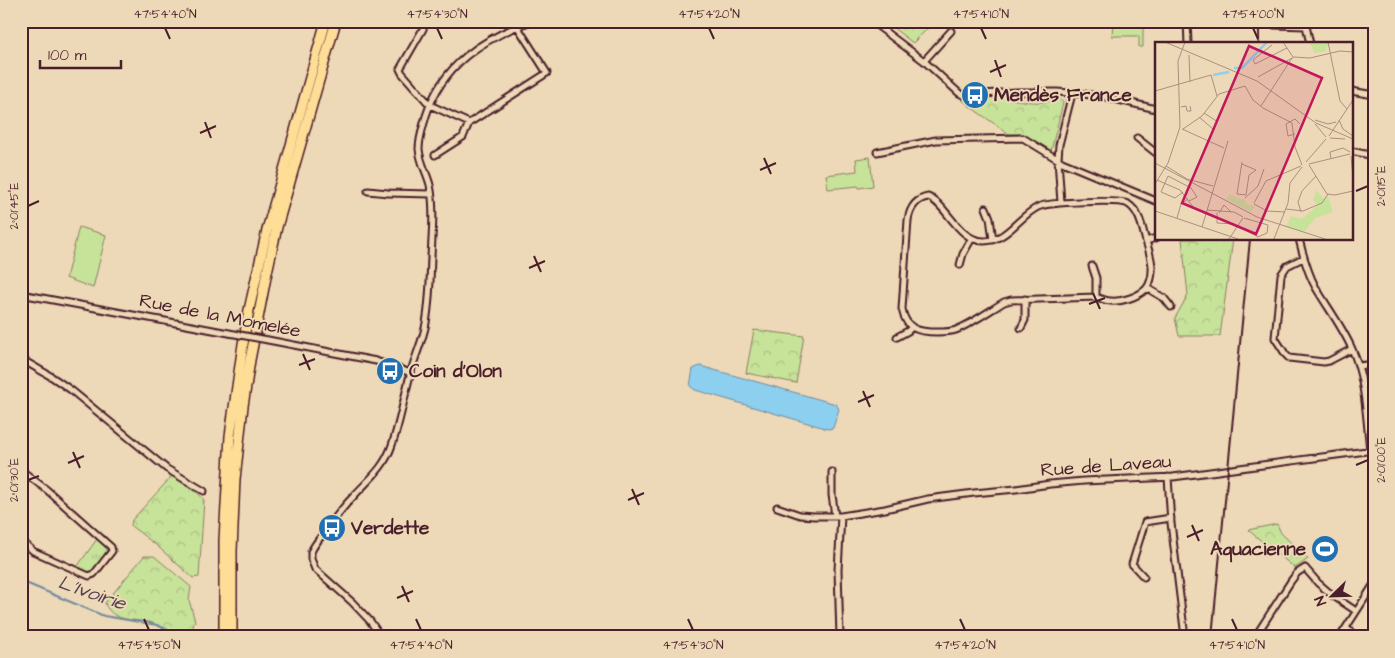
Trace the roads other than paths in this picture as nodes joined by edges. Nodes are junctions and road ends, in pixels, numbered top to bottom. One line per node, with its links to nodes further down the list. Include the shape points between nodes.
1 (324, 21): 67 (highway, via 266,230 243,344 230,436 224,540)
2 (336, 21): 68 (highway, via 277,226 250,360 234,497)
3 (426, 21): 17 (street, via 400,69)
4 (530, 21): 9 (street)
5 (871, 21): 13 (street)
6 (1187, 21): 11 (street)
7 (1275, 21): 8 (street, via 1274,25)
8 (1306, 23): 12 (street)
9 (517, 26): 17 (street, via 462,59 442,82); 19 (street, via 547,73)
10 (951, 31): 13 (street)
11 (1188, 42)
12 (1310, 42)
13 (924, 61): 15 (street, via 963,95 1017,92)
14 (1352, 92): 16 (street)
15 (1072, 94): 18 (street, via 1106,96); 26 (street)
16 (1374, 95)
17 (430, 105): 19 (street); 28 (street, via 419,148)
18 (1155, 109)
19 (469, 123): 24 (street, via 463,137)
20 (1137, 138): 22 (street)
21 (877, 152): 26 (street, via 936,140 1023,138)
22 (1155, 152)
23 (1352, 152): 25 (street)
24 (435, 155)
25 (1374, 156)
26 (1058, 159): 29 (street); 30 (street)
27 (368, 191): 28 (street)
28 (431, 194): 52 (street, via 428,310)
29 (1155, 201)
30 (1061, 203): 34 (street, via 1039,206); 36 (street, via 1114,201 1128,204 1136,212)
31 (986, 208): 34 (street)
32 (972, 238): 34 (street); 38 (street); 45 (street, via 932,198 922,198 912,208 908,220 902,309)
33 (1155, 238): 36 (street)
34 (993, 240)
35 (1298, 240): 37 (street)
36 (1146, 241): 40 (street, via 1152,269)
37 (1303, 258): 48 (street, via 1315,286); 48 (street, via 1287,266 1281,275 1275,338 1289,358 1324,362)
38 (960, 265)
39 (1092, 266): 42 (street)
40 (1147, 288): 42 (street, via 1121,300 1108,301); 44 (street)
41 (21, 294): 52 (street, Rue de la Momelée, bridge, via 358,357)
42 (1096, 297): 43 (street)
43 (1025, 299): 45 (street, via 1004,302 951,331 922,332); 46 (street, via 1025,320)
44 (1171, 306)
45 (912, 327): 47 (street)
46 (1021, 328)
47 (897, 337)
48 (1352, 349): 51 (street)
49 (21, 359): 57 (street, via 70,390 167,469)
50 (1374, 364): 51 (street)
51 (1359, 366): 53 (street)
52 (411, 373): 69 (street, via 389,455 376,475 339,513 310,556 315,569 370,621)
53 (1372, 450): 56 (street, Rue de Laveau)
54 (21, 470): 62 (street, via 111,546 112,551 89,576 33,551)
55 (832, 472): 59 (street)
56 (1168, 477): 60 (street, Rue de Laveau, via 974,492); 61 (street)
57 (204, 491)
58 (777, 507): 59 (street, Rue de Laveau, via 800,514)
59 (835, 516): 60 (street, Rue de Laveau)
60 (841, 516): 70 (street, via 838,570)
61 (1171, 518): 63 (street, via 1145,522 1132,564); 71 (street)
62 (21, 540)
63 (1144, 577)
64 (1374, 584): 65 (street)
65 (1356, 611): 66 (street); 72 (street, via 1332,595 1305,568 1291,581)
66 (1346, 628): 73 (street); 74 (street)
67 (224, 637)
68 (232, 637)
69 (381, 637)
70 (840, 637)
71 (1185, 637)
72 (1255, 637)
73 (1340, 637)
74 (1358, 637)

